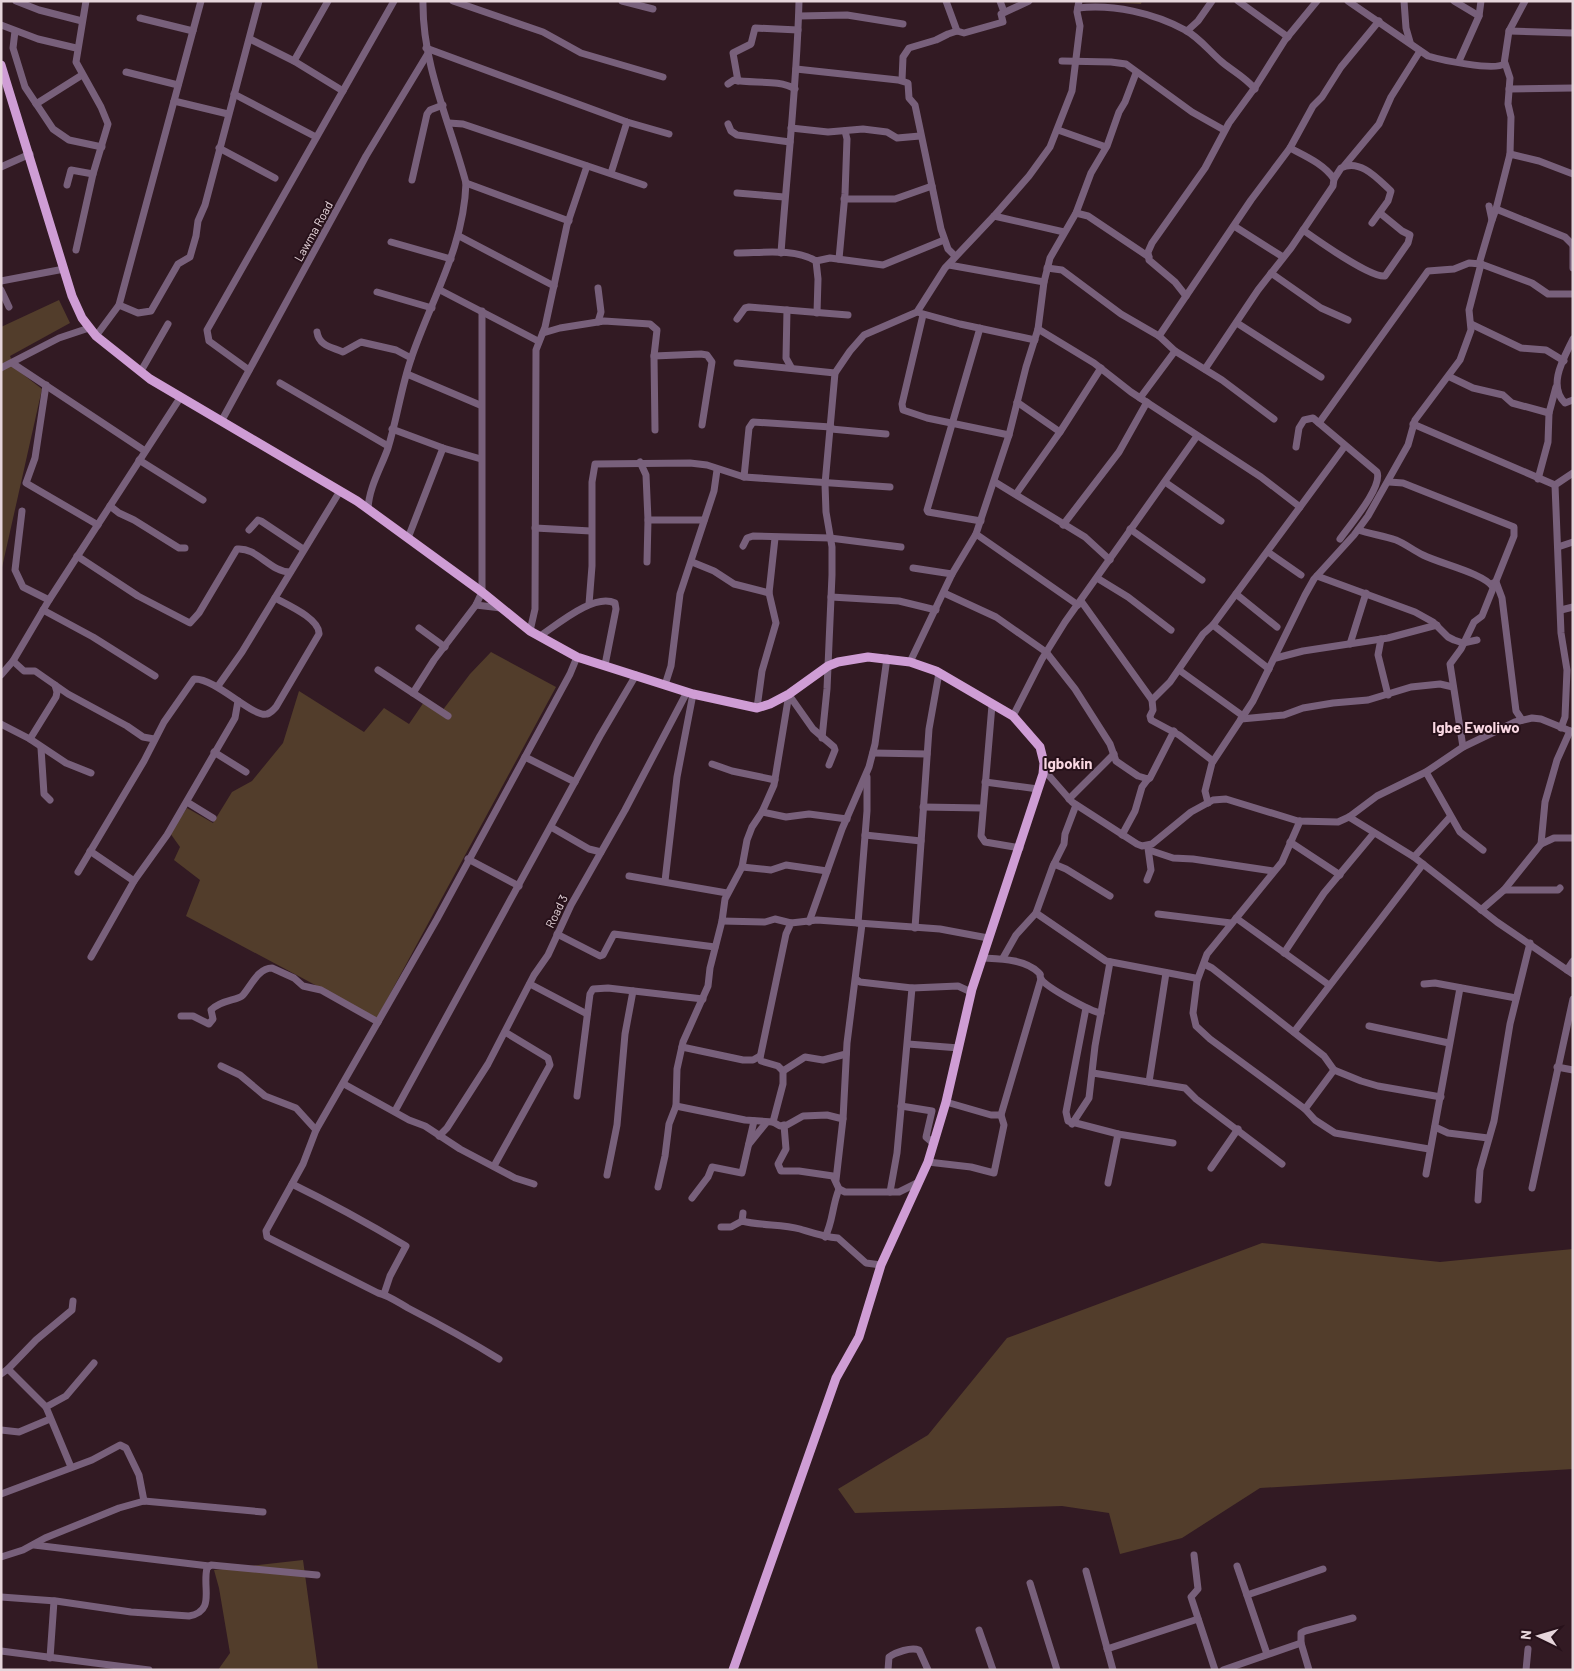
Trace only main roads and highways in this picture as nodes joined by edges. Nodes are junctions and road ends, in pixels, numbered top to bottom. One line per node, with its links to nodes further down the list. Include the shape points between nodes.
1 (1, 65): 2 (main road)
2 (4, 83): 3 (main road, via 30,154 78,312 96,336 180,398 357,501 530,631 577,657 665,686 757,708 788,694 828,666 858,658 910,662 939,673 1013,716 1044,755 1044,770 1020,848 971,992 946,1102 928,1162 882,1265 859,1337 836,1378)
3 (733, 1670)

